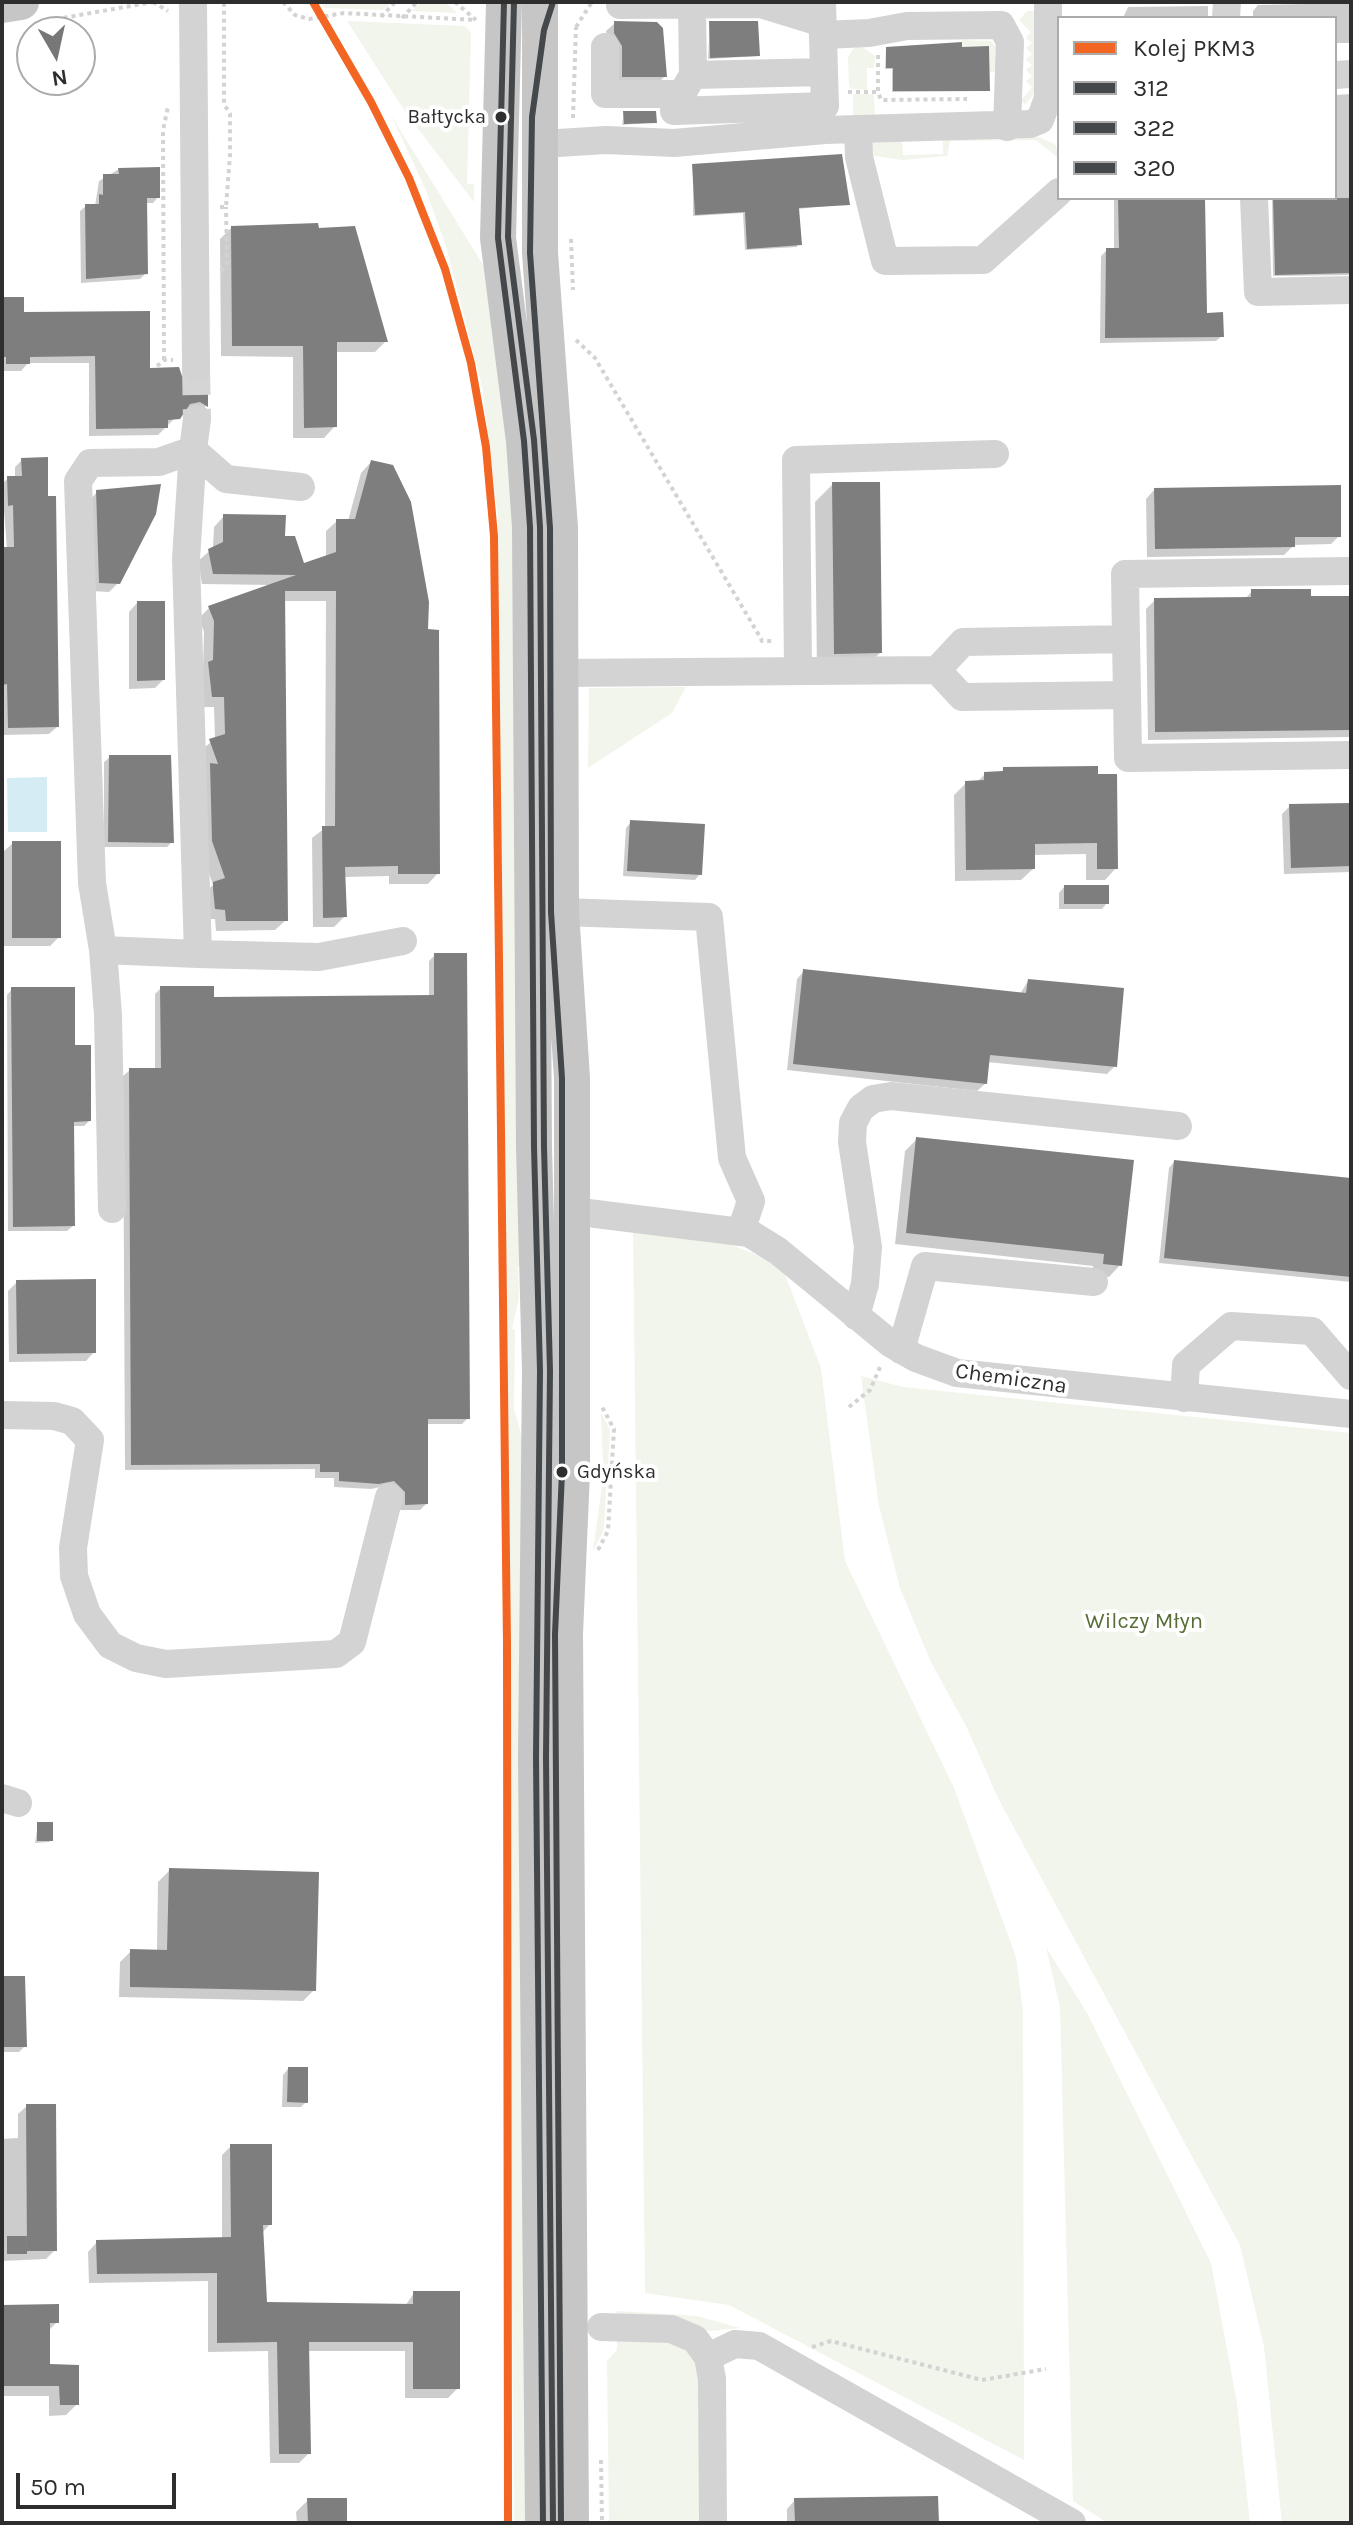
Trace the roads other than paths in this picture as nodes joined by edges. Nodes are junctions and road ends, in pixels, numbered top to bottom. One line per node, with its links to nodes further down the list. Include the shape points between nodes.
1 (540, 2): 18 (main road)
2 (563, 2): 18 (main road, via 554,31)
3 (1048, 2): 16 (street)
4 (2, 5): 9 (main road)
5 (620, 5): 6 (street)
6 (692, 5): 10 (street, via 761,4); 13 (street)
7 (182, 7): 23 (street)
8 (493, 11): 40 (main road, via 498,238 530,527)
9 (27, 13)
10 (823, 20): 12 (street); 15 (street, via 873,42 907,26 1001,25 1010,42)
11 (605, 47): 13 (street, via 605,94)
12 (824, 72): 13 (street); 14 (street)
13 (683, 94): 14 (street); 19 (street)
14 (833, 112): 17 (street); 19 (street, via 802,135)
15 (1007, 121): 16 (street); 17 (street)
16 (1050, 128)
17 (858, 129): 20 (street, via 859,157 885,261 983,260)
18 (542, 131): 19 (street); 32 (main road, via 540,253 560,528)
19 (674, 143)
20 (1057, 194)
21 (1254, 200): 22 (street, via 1258,292)
22 (1351, 290)
23 (196, 367)
24 (197, 419): 25 (street)
25 (193, 450): 27 (street, via 226,479); 37 (street, via 159,462 90,463 78,481 92,883); 38 (street, via 186,559)
26 (995, 454): 31 (street, via 796,460)
27 (301, 487)
28 (1351, 571): 29 (street, via 1125,574)
29 (1126, 639): 30 (street, via 963,642); 33 (street)
30 (937, 670): 31 (street); 33 (street, via 962,697)
31 (798, 671): 32 (street)
32 (561, 673): 35 (main road)
33 (1127, 695): 34 (street, via 1128,758)
34 (1351, 755)
35 (561, 912): 42 (main road, via 571,1065); 43 (street, via 709,917 732,1158 751,1201)
36 (403, 941): 38 (street, via 319,957)
37 (103, 950): 38 (street); 41 (street)
38 (198, 954)
39 (1178, 1126): 46 (street, via 891,1096 873,1099 853,1123 868,1247)
40 (534, 1147): 42 (street); 44 (main road)
41 (112, 1209)
42 (572, 1211): 43 (street, Chemiczna); 44 (street); 53 (main road, via 572,1472 565,1634)
43 (741, 1231): 46 (street, Chemiczna, via 778,1251)
44 (537, 1247): 57 (main road)
45 (1094, 1282): 47 (street, via 925,1266)
46 (856, 1316): 47 (street, Chemiczna)
47 (896, 1347): 49 (street, Chemiczna, via 940,1369 967,1375)
48 (1351, 1376): 49 (street, via 1312,1331 1231,1326 1186,1365)
49 (1184, 1398): 50 (street, Chemiczna)
50 (1351, 1414)
51 (2, 1415): 52 (street, via 72,1421 90,1440 73,1548 74,1576 87,1614 110,1645 136,1658 166,1664 336,1654 352,1642)
52 (389, 1497)
53 (568, 2262): 54 (street); 56 (main road)
54 (601, 2327): 55 (street, via 671,2329 695,2339); 56 (street, via 586,2354)
55 (708, 2357): 59 (street); 60 (street, via 735,2344 759,2346)
56 (569, 2416): 58 (main road)
57 (543, 2523)
58 (571, 2523)
59 (713, 2523)
60 (1072, 2523)

